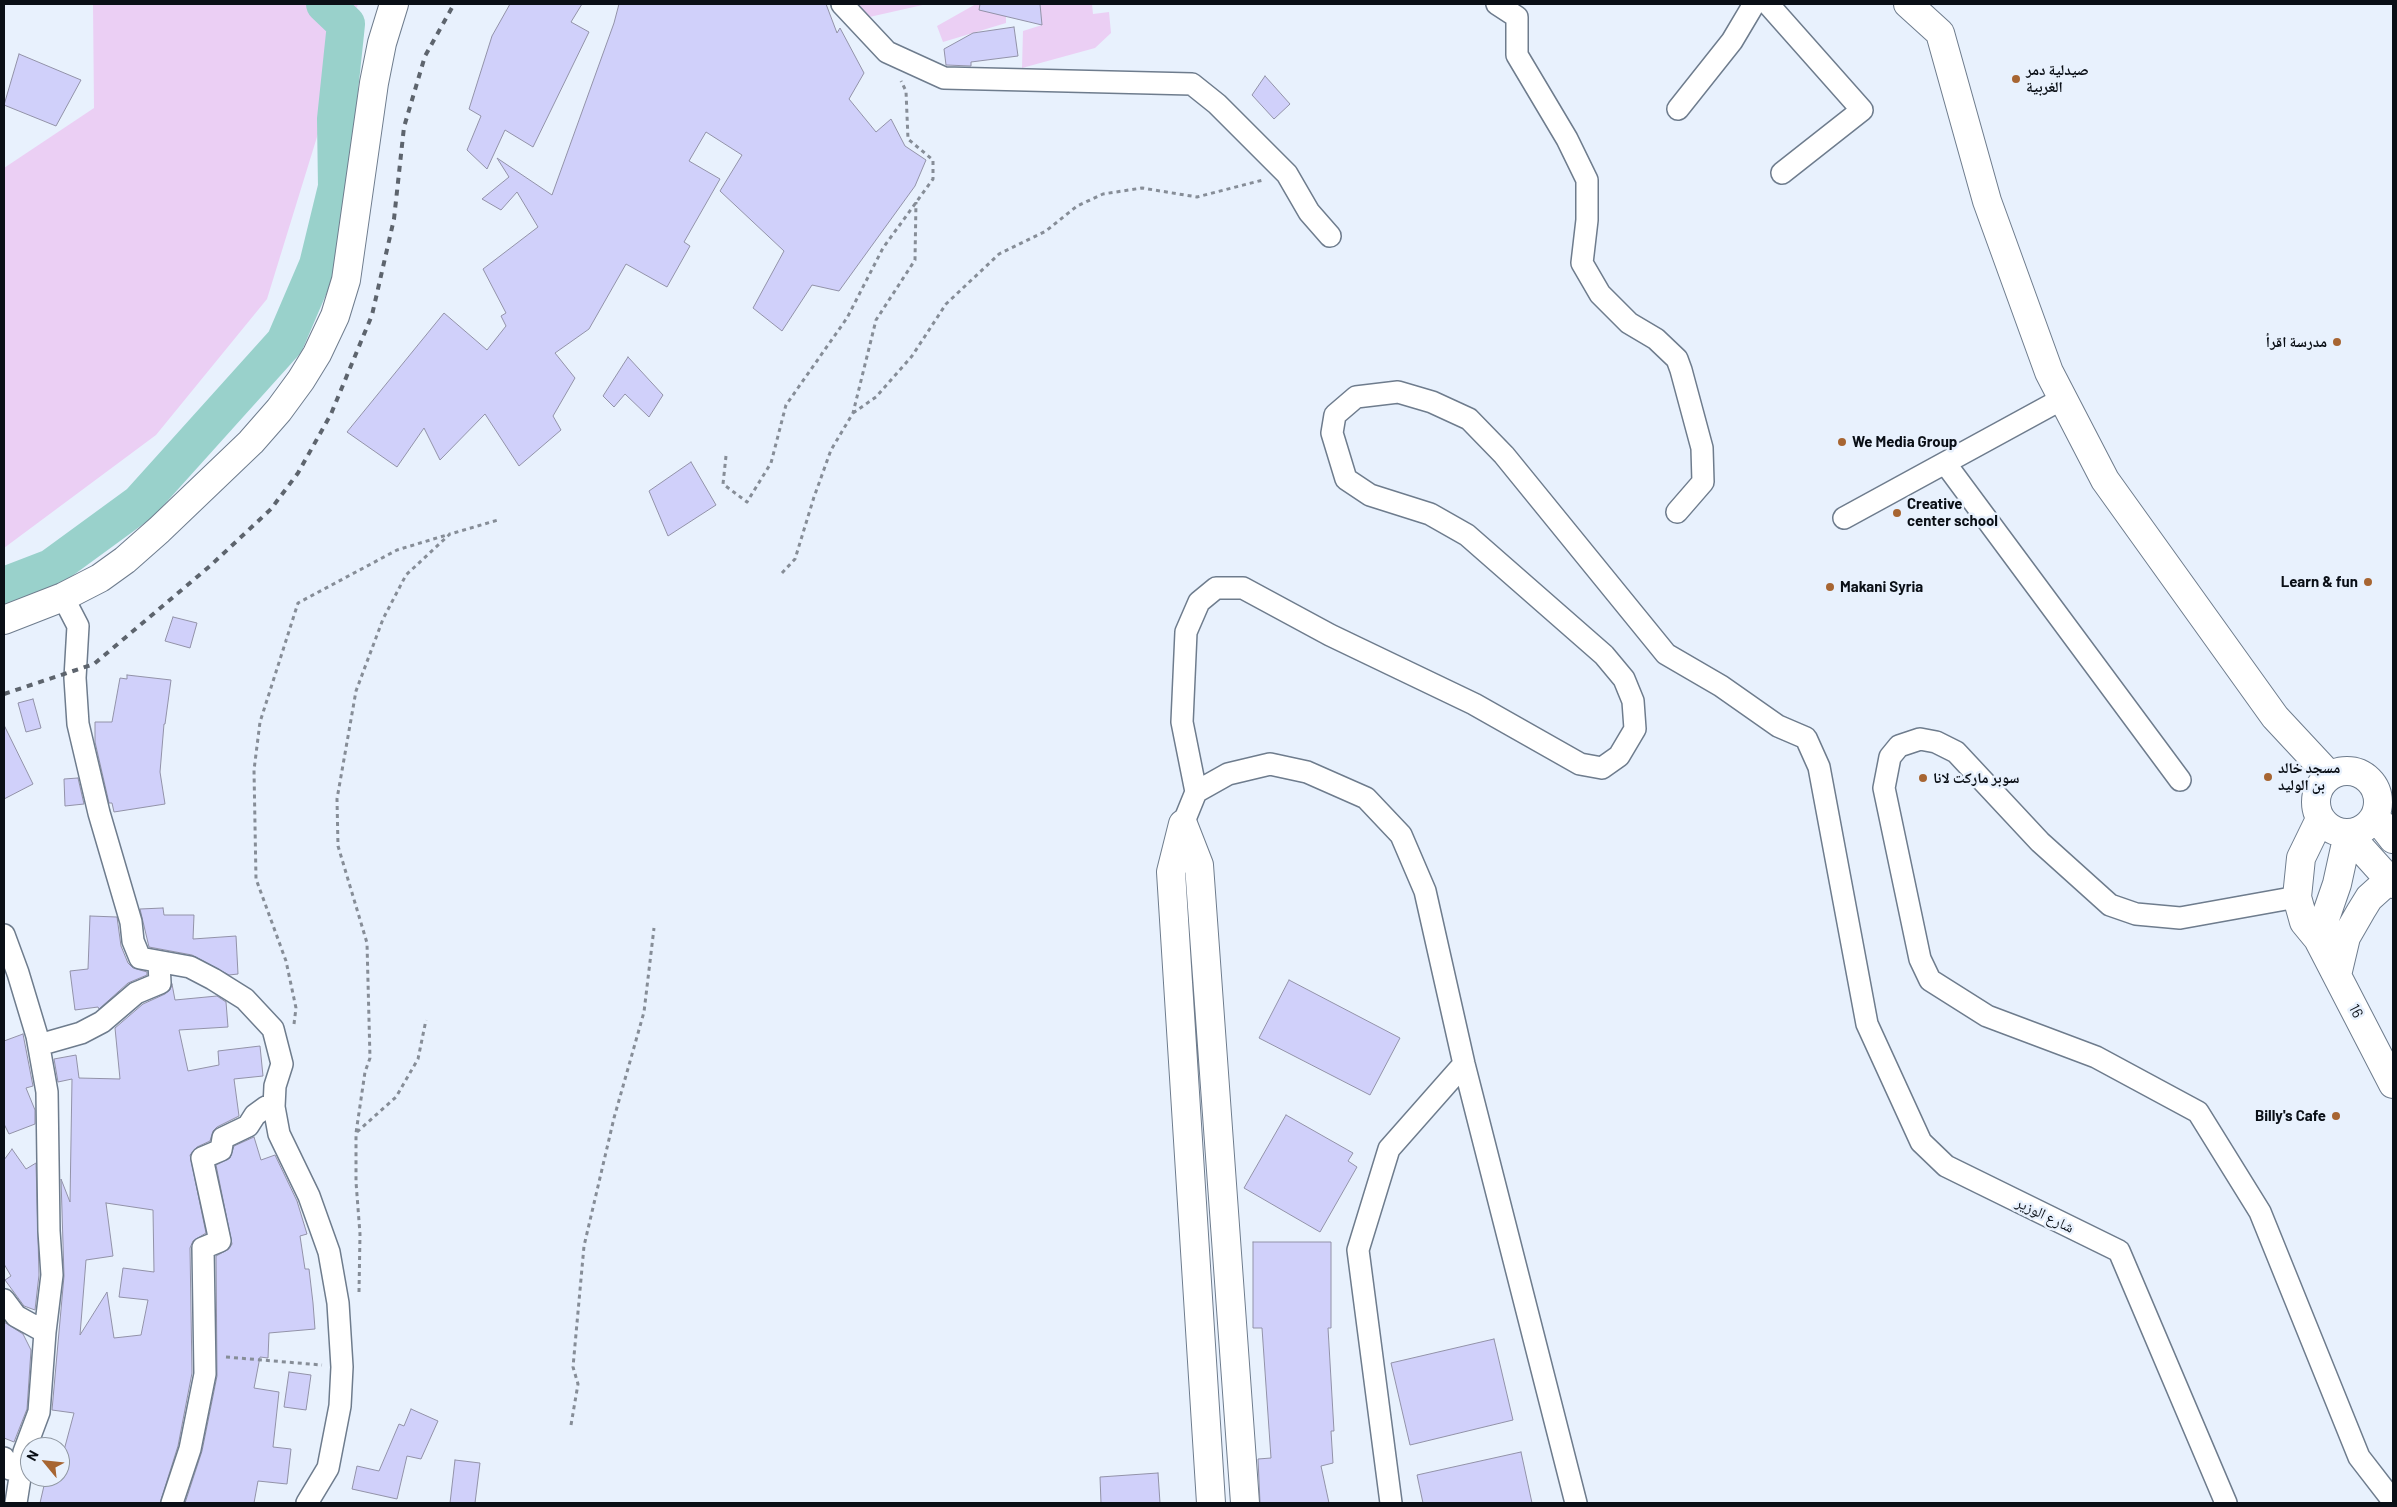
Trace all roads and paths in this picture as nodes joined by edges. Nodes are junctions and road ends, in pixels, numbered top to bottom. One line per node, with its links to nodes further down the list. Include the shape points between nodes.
1 (394, 4): 23 (street, via 374,83 346,280 335,316 317,354 279,410 251,442 125,560 100,578)
2 (842, 4): 8 (street)
3 (1497, 4): 7 (street)
4 (1754, 4): 9 (street, via 1732,41)
5 (1768, 4): 10 (street, via 1862,110)
6 (1908, 4): 14 (street, via 1940,34 1988,201 2048,372)
7 (1522, 10): 18 (street, via 1517,54 1587,180 1582,263 1600,294 1629,323 1656,339 1676,359 1681,370 1702,448 1703,482)
8 (887, 52): 11 (street, via 944,78 1192,84 1217,104); 12 (path, via 906,91 908,139 933,160 933,179)
9 (1678, 109)
10 (1782, 173)
11 (1287, 174): 13 (street, via 1309,212); 15 (path, via 1197,197 1142,188 1103,194 1078,206 1046,231 999,254 946,304 912,356 876,397)
12 (916, 202): 15 (path, via 915,260 876,320); 16 (path, via 883,248 847,318 786,405 771,463 747,502 723,484)
13 (1330, 236)
14 (2062, 399): 17 (street); 25 (street, via 2105,480 2276,717)
15 (853, 413): 22 (path, via 831,450 795,559)
16 (726, 456)
17 (1945, 463): 19 (street); 26 (street)
18 (1678, 512)
19 (1844, 518)
20 (498, 520): 21 (path)
21 (450, 534): 43 (path, via 397,550 298,603 260,722 254,770 256,879 286,960 296,1008 291,1050); 47 (path, via 406,575 383,619 356,691 337,799 338,846 367,943 370,1058)
22 (782, 574)
23 (63, 597): 24 (street); 39 (street, via 78,626 75,678 78,724 99,813 131,922 133,941 140,958)
24 (4, 620)
25 (2330, 776): 27 (street, via 2340,772 2359,773); 30 (street, via 2323,782 2316,800)
26 (2180, 780)
27 (2384, 780): 29 (street)
28 (1196, 792): 31 (street); 44 (street, via 1228,774 1270,764 1307,772 1366,798 1401,835 1425,891); 63 (street, شارع الوزير, via 1182,722 1186,632 1199,602 1216,588 1243,588 1330,635 1474,704 1580,764 1602,768 1619,756 1635,730 1633,701 1624,679 1604,655 1474,542 1430,514 1370,494 1346,479 1332,433 1335,415 1356,397 1398,392 1432,402 1470,419 1504,455 1666,654 1721,686 1778,726 1806,738 1819,767 1867,1024 1921,1142 1946,1166 2119,1251)
29 (2375, 816): 32 (street, via 2364,829); 33 (street)
30 (2320, 819): 32 (street, via 2332,830); 35 (street, 16, via 2301,858)
31 (1183, 824): 59 (street, via 1171,872); 60 (street, via 1199,865)
32 (2348, 834): 34 (street); 38 (street, via 2337,884)
33 (2393, 840)
34 (2391, 882): 40 (street, via 2370,898 2360,911 2346,937)
35 (2297, 897): 38 (street, 16, via 2304,922); 55 (street, via 2180,918 2136,914 2110,905 2040,842 1956,752 1936,742 1920,739 1898,746 1890,757 1884,788 1920,959 1930,980 1987,1016 2096,1057 2198,1112 2260,1212 2359,1456)
36 (654, 928): 53 (path, via 644,1012 614,1118 584,1246 573,1367 578,1384)
37 (4, 935): 42 (street)
38 (2318, 940): 40 (street, 16)
39 (159, 963): 42 (street, via 160,983 136,993 102,1022 81,1034); 43 (street, via 190,967 245,998 273,1030)
40 (2337, 975): 45 (street, 16)
41 (426, 1020): 47 (path, via 418,1059 396,1097)
42 (39, 1045): 50 (street, via 47,1092 52,1275)
43 (282, 1064): 46 (street, via 275,1086)
44 (1464, 1064): 61 (street, via 1389,1149 1358,1250); 62 (street)
45 (2393, 1084)
46 (274, 1107): 51 (street, via 266,1107 248,1126 223,1138 221,1150 202,1158 220,1241 203,1248); 52 (street, via 279,1134 309,1196 329,1252 338,1304)
47 (356, 1133): 49 (path)
48 (4, 1300): 50 (street, via 16,1316)
49 (359, 1301)
50 (45, 1332): 54 (street, via 39,1412 24,1452)
51 (205, 1356): 52 (path); 57 (street, via 205,1374 190,1449)
52 (342, 1367): 58 (street, via 340,1406 328,1468)
53 (571, 1425)
54 (12, 1465): 56 (street)
55 (2393, 1501)
56 (16, 1503)
57 (172, 1503)
58 (307, 1503)
59 (1211, 1503)
60 (1246, 1503)
61 (1391, 1503)
62 (1576, 1503)
63 (2226, 1503)

